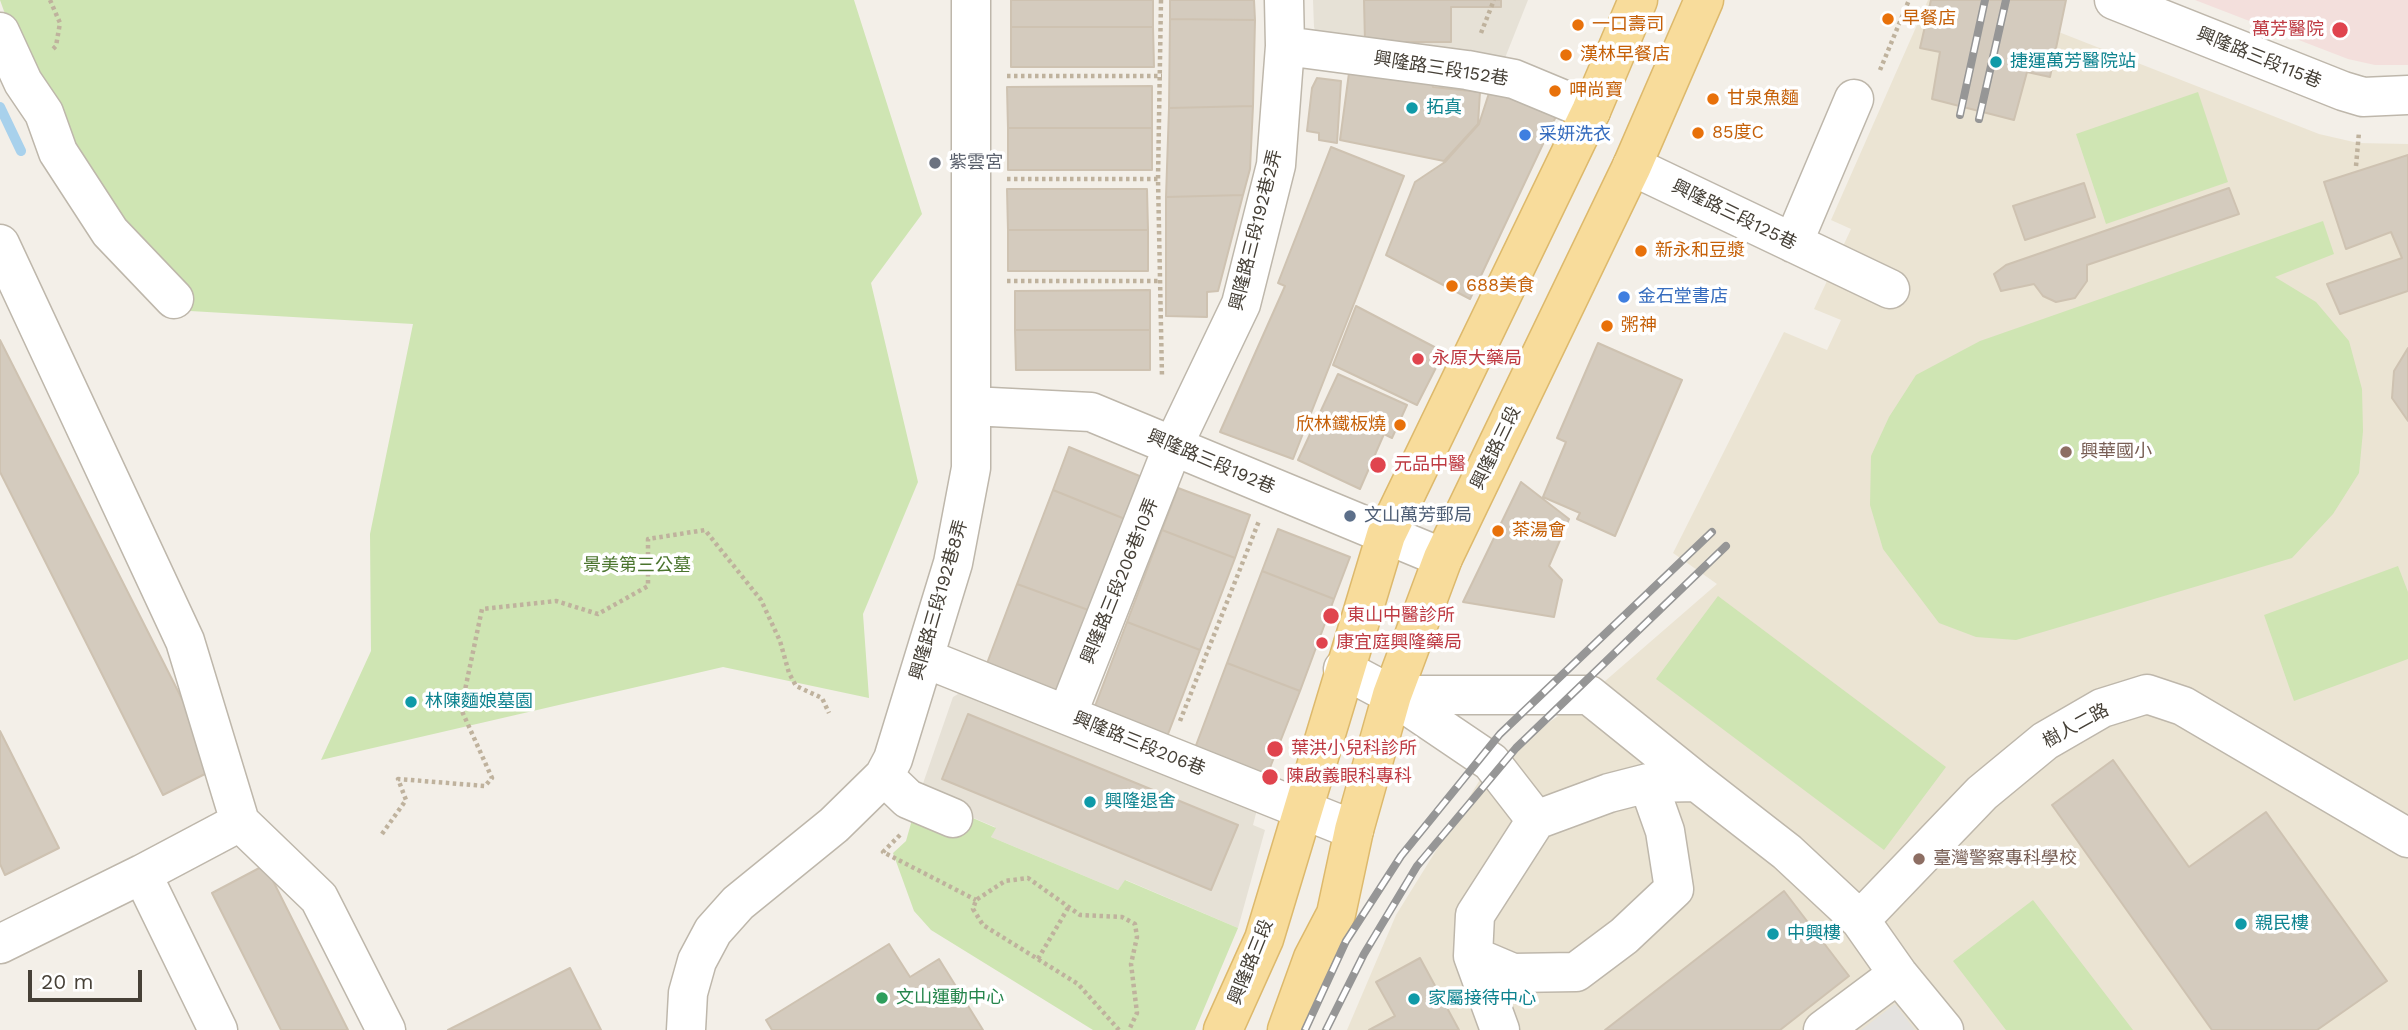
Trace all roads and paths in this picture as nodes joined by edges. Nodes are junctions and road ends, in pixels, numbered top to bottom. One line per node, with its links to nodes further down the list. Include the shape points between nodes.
1 (971, 0): 10 (street, 興隆路三段192巷8弄)
2 (1161, 0): 11 (path)
3 (1284, 0): 9 (street, 興隆路三段192巷2弄)
4 (1638, 0): 14 (main road, 興隆路三段)
5 (1704, 0): 15 (main road, 興隆路三段)
6 (1909, 0): 13 (path, via 1865,104)
7 (2114, 0): 12 (street, 興隆路三段115巷, via 2343,91 2363,97)
8 (0, 32): 23 (street, via 23,82 44,113 58,152 110,232)
9 (1285, 46): 14 (street, 興隆路三段152巷, via 1514,79); 26 (street, 興隆路三段192巷2弄, via 1276,166 1241,304)
10 (971, 76): 11 (path); 16 (street, 興隆路三段192巷8弄)
11 (1162, 76): 17 (path)
12 (2408, 95)
13 (1854, 99): 18 (street)
14 (1591, 111): 28 (main road, 興隆路三段)
15 (1632, 166): 18 (street, 興隆路三段125巷); 29 (main road, 興隆路三段)
16 (971, 179): 17 (path); 20 (street, 興隆路三段192巷8弄)
17 (1158, 179): 21 (path)
18 (1793, 243): 22 (street, 興隆路三段125巷)
19 (0, 244): 42 (street, via 185,641)
20 (971, 281): 21 (path); 25 (street, 興隆路三段192巷8弄)
21 (1159, 281): 24 (path)
22 (1890, 289)
23 (174, 299)
24 (1163, 386)
25 (971, 406): 26 (street, 興隆路三段192巷, via 1091,412); 30 (street, 興隆路三段192巷8弄, via 971,468 963,520)
26 (1173, 446): 27 (street, 興隆路三段192巷); 34 (street, 興隆路三段206巷10弄)
27 (1273, 488): 28 (street, 興隆路三段192巷); 35 (path)
28 (1386, 535): 29 (street, 興隆路三段192巷); 31 (main road, 興隆路三段)
29 (1443, 558): 32 (main road, 興隆路三段)
30 (924, 658): 34 (street, 興隆路三段206巷); 38 (street, 興隆路三段192巷8弄, via 894,759)
31 (1343, 669): 32 (street); 39 (main road, 興隆路三段)
32 (1392, 695): 36 (street, via 1589,695); 41 (street, via 1491,762); 43 (main road, 興隆路三段)
33 (829, 713): 44 (path, via 822,698 796,686 761,600 705,530 648,539 648,586 598,614 556,601 482,609 461,709 492,778 485,786 398,779 406,800)
34 (1067, 715): 35 (street, 興隆路三段206巷)
35 (1167, 755): 39 (street, 興隆路三段206巷)
36 (1698, 782): 37 (street); 49 (street, via 1787,852)
37 (1648, 783): 41 (street); 51 (street, via 1665,831 1674,889 1624,936 1576,972 1513,973)
38 (896, 787): 40 (street); 47 (path, via 900,838 883,852); 56 (street, 興隆路三段192巷8弄, via 834,825 738,903 713,931 697,961 688,993)
39 (1302, 809): 43 (street, 興隆路三段206巷); 59 (main road, 興隆路三段, via 1264,939)
40 (953, 818)
41 (1536, 820): 51 (street, via 1475,915)
42 (240, 822): 46 (street); 55 (street, via 319,898)
43 (1354, 830): 60 (main road, 興隆路三段, via 1336,914 1313,958)
44 (383, 834)
45 (2408, 838): 49 (street, 樹人二路, via 2183,706 2147,694 2102,708 2045,741 1982,793)
46 (142, 874): 50 (street); 54 (street)
47 (976, 901): 48 (path, via 1005,881 1028,878); 52 (path, via 973,909 983,925)
48 (1068, 908): 52 (path); 58 (path, via 1093,917 1122,917 1135,924 1131,964 1136,1013)
49 (1860, 920): 53 (street)
50 (0, 944)
51 (1473, 956): 61 (street)
52 (1038, 959): 57 (path, via 1086,991)
53 (1898, 974): 62 (street); 63 (street)
54 (218, 1030)
55 (386, 1030)
56 (686, 1030)
57 (1119, 1030)
58 (1129, 1030)
59 (1223, 1030)
60 (1287, 1030)
61 (1500, 1030)
62 (1823, 1030)
63 (1944, 1030)

